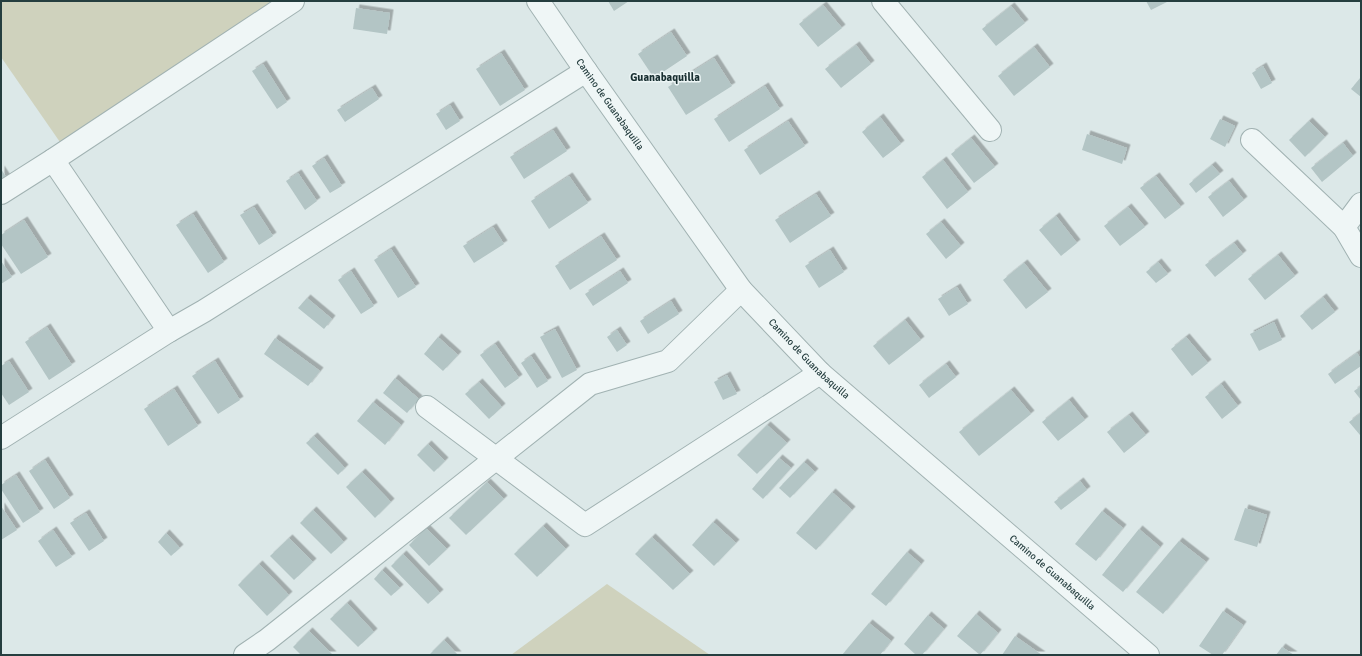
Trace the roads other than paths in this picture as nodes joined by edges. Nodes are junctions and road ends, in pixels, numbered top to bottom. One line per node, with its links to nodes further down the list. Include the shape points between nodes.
1 (293, 1): 7 (street)
2 (538, 1): 4 (street, Camino de Guanabaquilla)
3 (883, 1): 5 (street)
4 (586, 71): 12 (street, Camino de Guanabaquilla); 13 (street)
5 (990, 130)
6 (1252, 140): 10 (street)
7 (53, 160): 8 (street); 13 (street)
8 (1, 193)
9 (1361, 204): 10 (street)
10 (1344, 227): 11 (street)
11 (1361, 256)
12 (741, 290): 14 (street, Camino de Guanabaquilla); 17 (street, via 668,361 590,384)
13 (170, 331): 16 (street)
14 (820, 373): 17 (street, via 585,525); 19 (street, Camino de Guanabaquilla)
15 (427, 407): 17 (street)
16 (1, 438)
17 (494, 458): 18 (street)
18 (245, 655)
19 (1148, 655)

